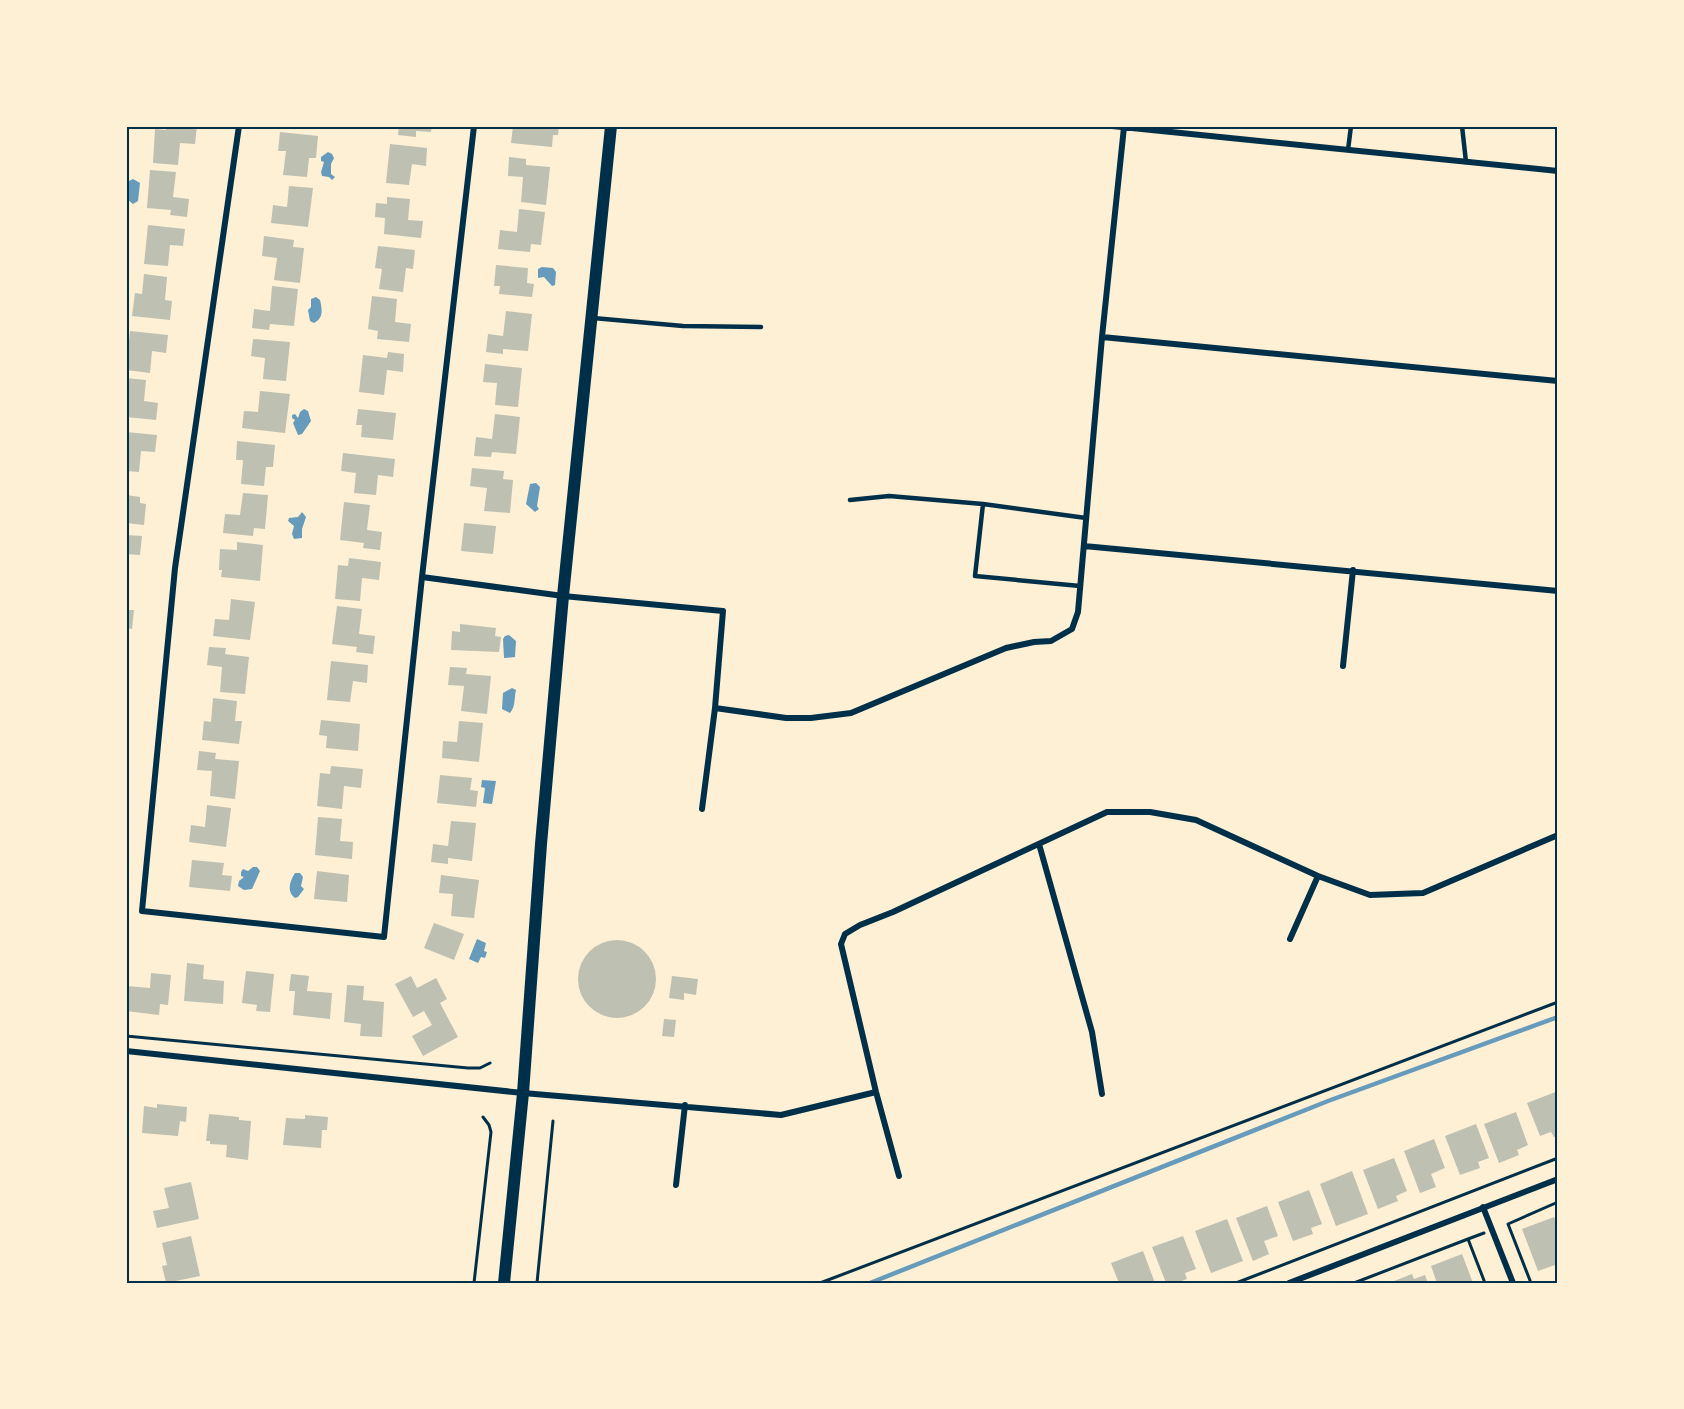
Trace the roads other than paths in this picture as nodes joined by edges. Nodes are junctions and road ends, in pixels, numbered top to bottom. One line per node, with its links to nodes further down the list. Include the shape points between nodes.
1 (239, 126): 20 (street, via 175,567 142,911 384,937)
2 (474, 126): 20 (street)
3 (611, 126): 11 (main road)
4 (1112, 126): 7 (street)
5 (1351, 126): 8 (lane)
6 (1462, 126): 9 (lane)
7 (1124, 127): 8 (street); 13 (street)
8 (1348, 150): 9 (street)
9 (1466, 162): 10 (street)
10 (1558, 171)
11 (591, 318): 12 (lane, via 683,326); 23 (main road)
12 (761, 327)
13 (1102, 337): 14 (street); 17 (street)
14 (1558, 381)
15 (850, 500): 16 (lane, via 889,496)
16 (982, 504): 17 (lane); 21 (lane, via 975,576)
17 (1086, 518): 18 (street)
18 (1084, 546): 19 (street); 21 (street)
19 (1353, 570): 22 (street); 24 (street)
20 (422, 577): 23 (street)
21 (1080, 586): 25 (street, via 1072,629 1051,641 1006,648 851,713 786,718)
22 (1558, 591)
23 (563, 596): 25 (street, via 723,611); 33 (main road)
24 (1342, 666)
25 (715, 708): 26 (street)
26 (702, 809)
27 (1558, 835): 29 (street, via 1423,893 1370,895)
28 (1039, 844): 29 (street, via 1107,812 1150,812 1196,820); 32 (street, via 845,934 841,944); 34 (street, via 1092,1032)
29 (1318, 876): 30 (street)
30 (1290, 939)
31 (126, 1051): 33 (street)
32 (876, 1092): 35 (street, via 781,1115); 36 (street)
33 (523, 1093): 35 (street); 40 (main road)
34 (1102, 1094)
35 (685, 1106): 38 (street)
36 (899, 1176)
37 (1558, 1179): 39 (street)
38 (676, 1185)
39 (1484, 1208): 41 (street); 42 (street)
40 (504, 1283)
41 (1289, 1283)
42 (1513, 1283)

